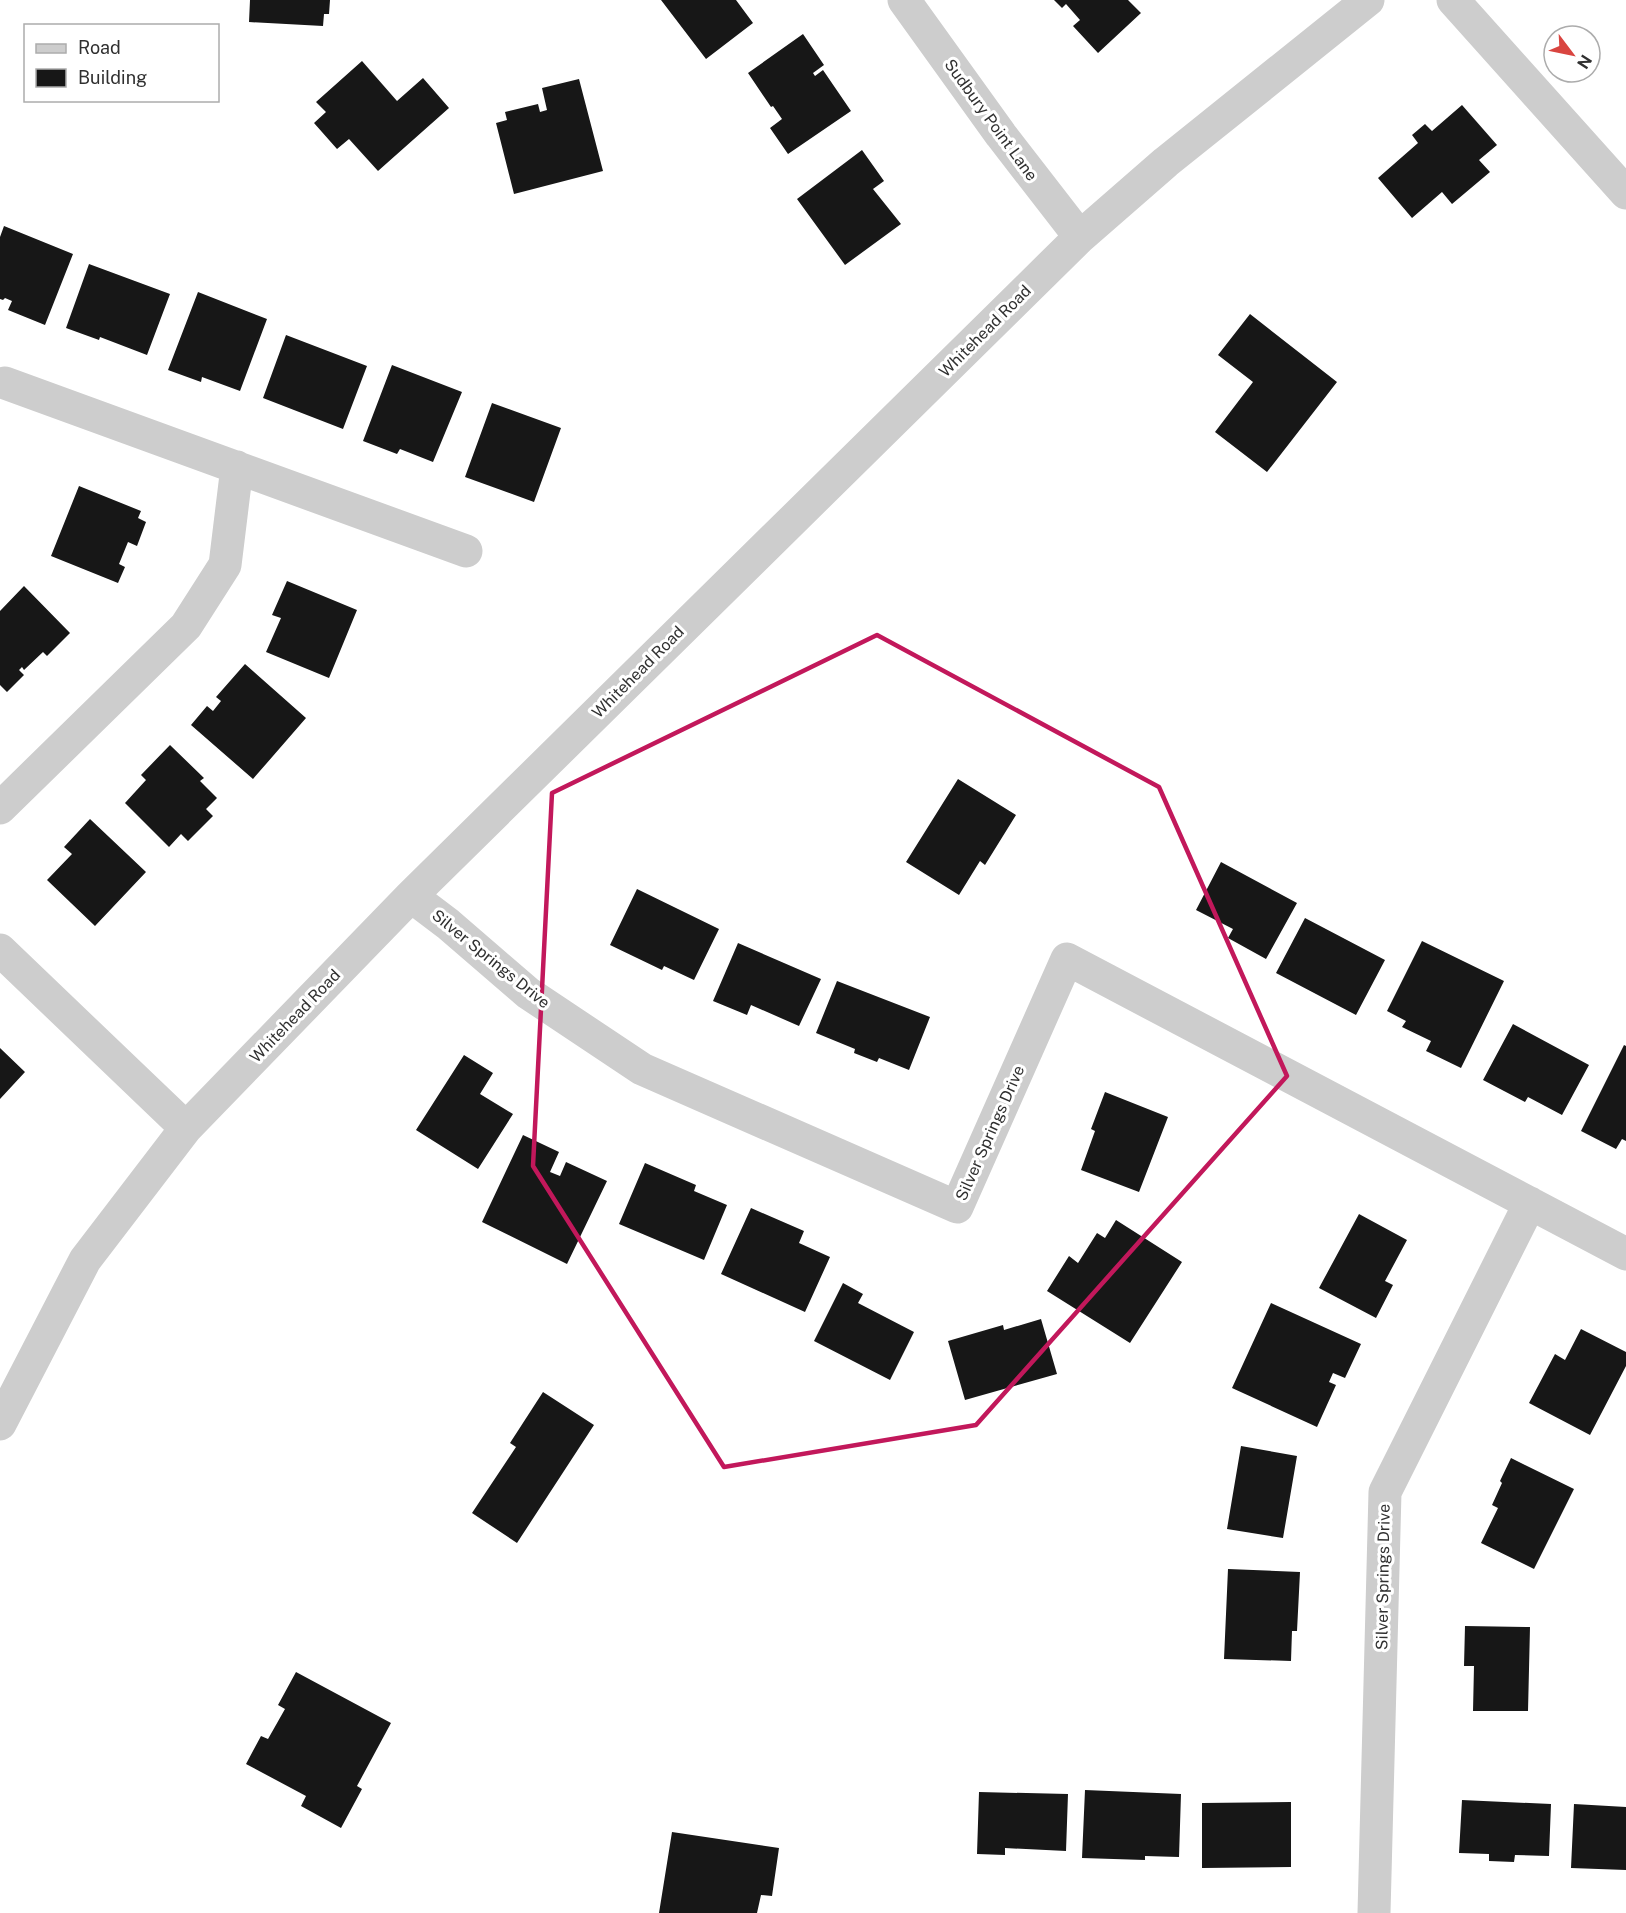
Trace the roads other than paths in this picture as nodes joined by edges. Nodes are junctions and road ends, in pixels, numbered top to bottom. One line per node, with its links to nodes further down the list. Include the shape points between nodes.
1 (904, 0): 5 (street, Sudbury Point Lane, via 1000,135)
2 (1368, 0): 5 (street, Whitehead Road, via 1166,162)
3 (1453, 0): 4 (street)
4 (1626, 193)
5 (1080, 237): 10 (street, Whitehead Road)
6 (5, 383): 7 (street)
7 (237, 467): 8 (street); 9 (street, via 225,565 186,626)
8 (466, 550)
9 (0, 808)
10 (411, 896): 12 (street, Whitehead Road); 13 (street, Silver Springs Drive, via 528,993 642,1069 957,1207 1067,959)
11 (0, 950): 12 (street)
12 (186, 1128): 15 (street, Whitehead Road, via 86,1260)
13 (1530, 1203): 14 (street, Silver Springs Drive); 16 (street, Silver Springs Drive, via 1385,1492)
14 (1626, 1254)
15 (0, 1424)
16 (1374, 1913)

